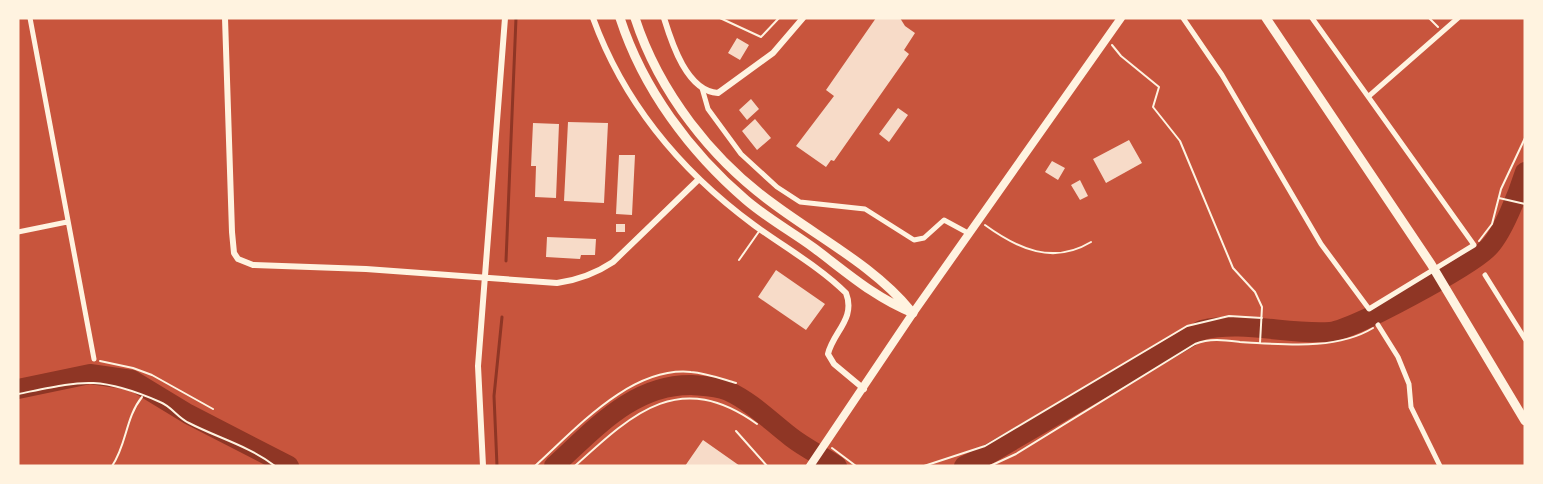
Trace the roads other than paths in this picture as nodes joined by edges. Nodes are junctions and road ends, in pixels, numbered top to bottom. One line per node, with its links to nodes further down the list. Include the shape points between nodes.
1 (30, 18): 19 (street)
2 (225, 18): 25 (street, via 232,232 238,259 265,266)
3 (505, 18): 25 (street)
4 (593, 18): 18 (street, via 631,98)
5 (620, 18): 26 (highway, via 650,87 704,160 768,217 885,302)
6 (635, 18): 26 (highway, via 665,84 705,140 773,204 891,287)
7 (664, 18): 16 (street, via 684,67)
8 (720, 18): 9 (lane, via 761,37)
9 (779, 18)
10 (802, 18): 16 (street, via 773,53 734,83 718,93)
11 (1121, 18): 22 (main road)
12 (1184, 18): 17 (street, via 1321,244 1370,309 1474,245)
13 (1266, 18): 31 (highway, via 1431,264)
14 (1312, 18): 17 (street)
15 (1458, 18): 17 (street)
16 (702, 88): 22 (street, via 708,109 741,154 800,202 865,209 914,240 924,238 944,220)
17 (1369, 96)
18 (699, 179): 20 (street); 25 (street, via 597,273 557,283)
19 (67, 222): 21 (street); 29 (street)
20 (760, 230): 23 (lane); 30 (street, via 846,293 847,318 828,354 834,364)
21 (18, 232)
22 (968, 233): 26 (main road)
23 (739, 260)
24 (1485, 275): 28 (street)
25 (485, 277): 34 (street, via 478,366)
26 (913, 312): 30 (main road)
27 (1378, 325): 36 (street, via 1410,384 1411,407)
28 (1525, 339)
29 (94, 359)
30 (864, 388): 33 (main road)
31 (1525, 421)
32 (736, 431): 35 (lane)
33 (811, 465)
34 (483, 466)
35 (767, 466)
36 (1440, 466)

